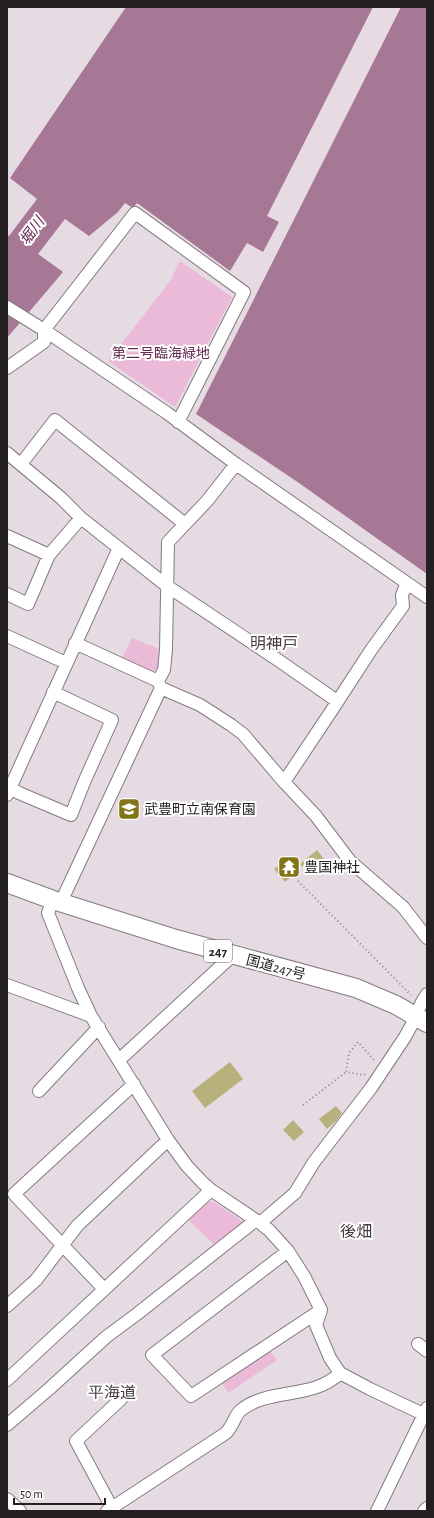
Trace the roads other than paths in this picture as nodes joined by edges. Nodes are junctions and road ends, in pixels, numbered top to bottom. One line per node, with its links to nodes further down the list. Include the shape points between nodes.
1 (7, 307): 2 (street)
2 (44, 330): 3 (street, via 44,342); 4 (street); 4 (street, via 136,213 244,292)
3 (7, 368)
4 (178, 422): 7 (street)
5 (7, 453): 6 (street)
6 (21, 464): 8 (street); 9 (street, via 55,420)
7 (236, 464): 9 (street); 13 (street)
8 (82, 518): 11 (street); 12 (street)
9 (185, 524): 14 (street, via 168,542)
10 (7, 536): 12 (street)
11 (119, 548): 14 (street); 18 (street)
12 (50, 556): 15 (street, via 28,604)
13 (407, 584): 16 (street); 22 (street, via 402,595 402,606)
14 (167, 586): 20 (street, via 164,670); 22 (street)
15 (7, 594)
16 (427, 597)
17 (7, 636): 19 (street)
18 (75, 643): 19 (street); 20 (street)
19 (66, 663): 21 (street)
20 (160, 685): 23 (street, via 200,705 243,734); 26 (street)
21 (53, 692): 24 (street); 24 (street, via 112,720 71,815)
22 (337, 701): 23 (street)
23 (284, 782): 27 (street, via 316,816 350,861 403,908)
24 (8, 789)
25 (7, 883): 26 (highway, 国道247号 / 247)
26 (57, 901): 28 (highway, 国道247号 / 247); 31 (street, via 48,913)
27 (427, 938)
28 (233, 955): 32 (highway, 国道247号 / 247, via 356,988 378,996); 34 (street)
29 (7, 985): 31 (street)
30 (427, 994): 32 (street, via 422,1002)
31 (91, 1016): 33 (street)
32 (421, 1019): 39 (street, via 405,1037 295,1192)
33 (99, 1027): 34 (street); 36 (street)
34 (119, 1060): 35 (street)
35 (134, 1084): 37 (street); 40 (street, via 14,1194)
36 (38, 1091)
37 (168, 1140): 38 (street, via 187,1166); 40 (street, via 77,1226)
38 (211, 1190): 39 (street); 42 (street)
39 (258, 1221): 41 (street); 49 (street, via 106,1337)
40 (62, 1245): 42 (street); 43 (street, via 36,1280)
41 (288, 1250): 44 (street); 44 (street, via 152,1355 191,1396)
42 (104, 1289): 46 (street)
43 (7, 1306)
44 (321, 1310): 45 (street, via 316,1325 330,1358)
45 (340, 1373): 48 (street, via 370,1389); 52 (street, via 328,1384 306,1391 263,1398 239,1410 226,1433)
46 (7, 1380)
47 (121, 1399): 52 (street, via 76,1441)
48 (425, 1410): 54 (street)
49 (7, 1425)
50 (7, 1499): 53 (street)
51 (427, 1508): 55 (street)
52 (109, 1510)
53 (20, 1511)
54 (377, 1511)
55 (424, 1511)

